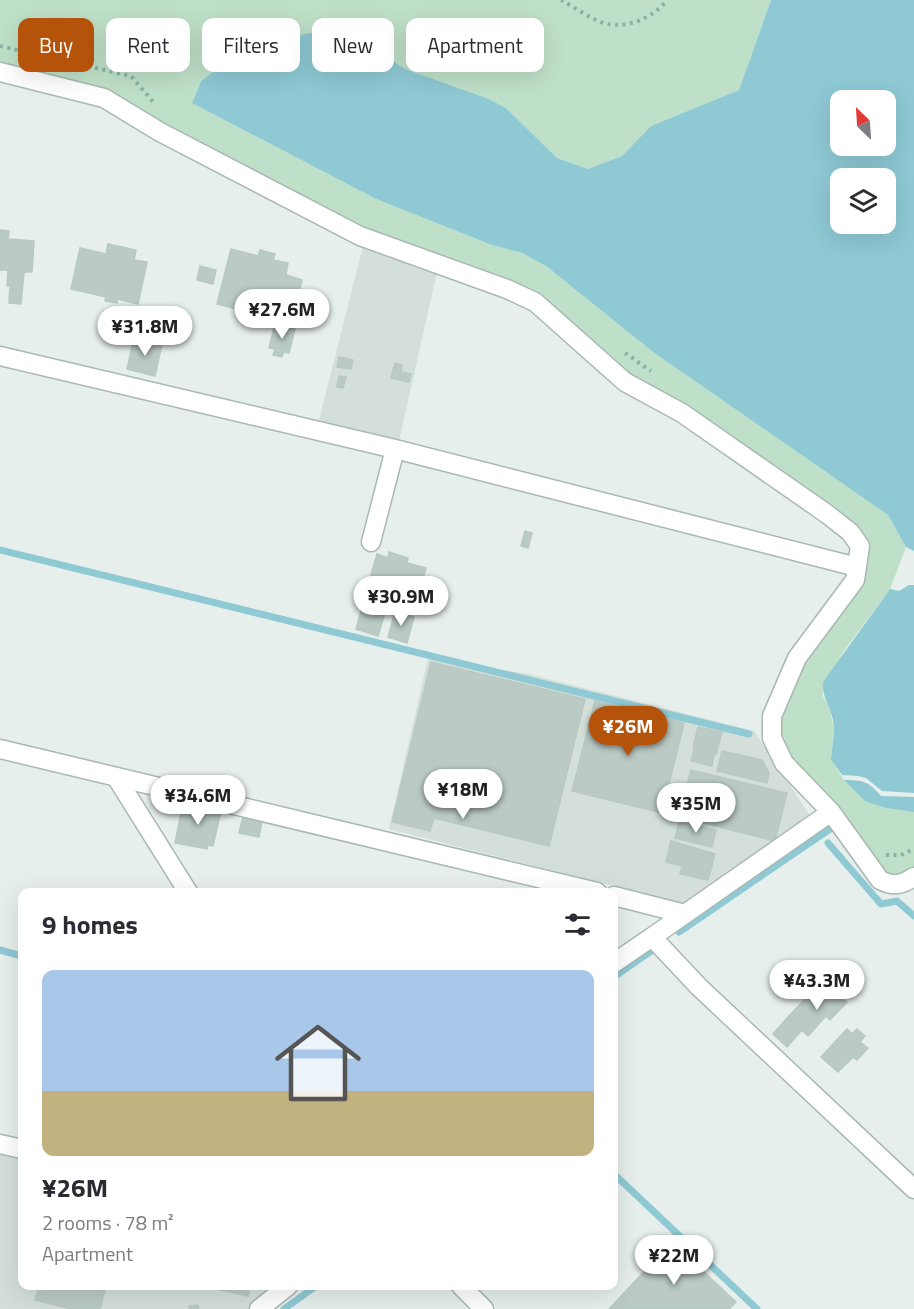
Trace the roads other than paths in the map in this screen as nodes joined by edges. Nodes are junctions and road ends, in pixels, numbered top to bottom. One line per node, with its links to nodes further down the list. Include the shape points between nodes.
1 (0, 72): 5 (street, via 104,98 160,132 360,236 535,302 625,382 682,413 850,532 860,546)
2 (0, 356): 3 (street)
3 (395, 449): 4 (street); 5 (street)
4 (371, 542)
5 (857, 567): 8 (street, via 855,580 797,658 772,716 772,738 784,762)
6 (0, 749): 7 (street)
7 (116, 777): 10 (street); 11 (street)
8 (831, 812): 9 (street, via 879,880 891,886); 13 (street)
9 (914, 877)
10 (185, 888)
11 (580, 888)
12 (618, 897): 13 (street)
13 (685, 914): 14 (street)
14 (652, 937): 15 (street); 18 (street, via 699,987)
15 (618, 960)
16 (0, 1144): 17 (street)
17 (18, 1148)
18 (914, 1189)
19 (283, 1290): 21 (street)
20 (465, 1290): 22 (street)
21 (259, 1309)
22 (484, 1309)

